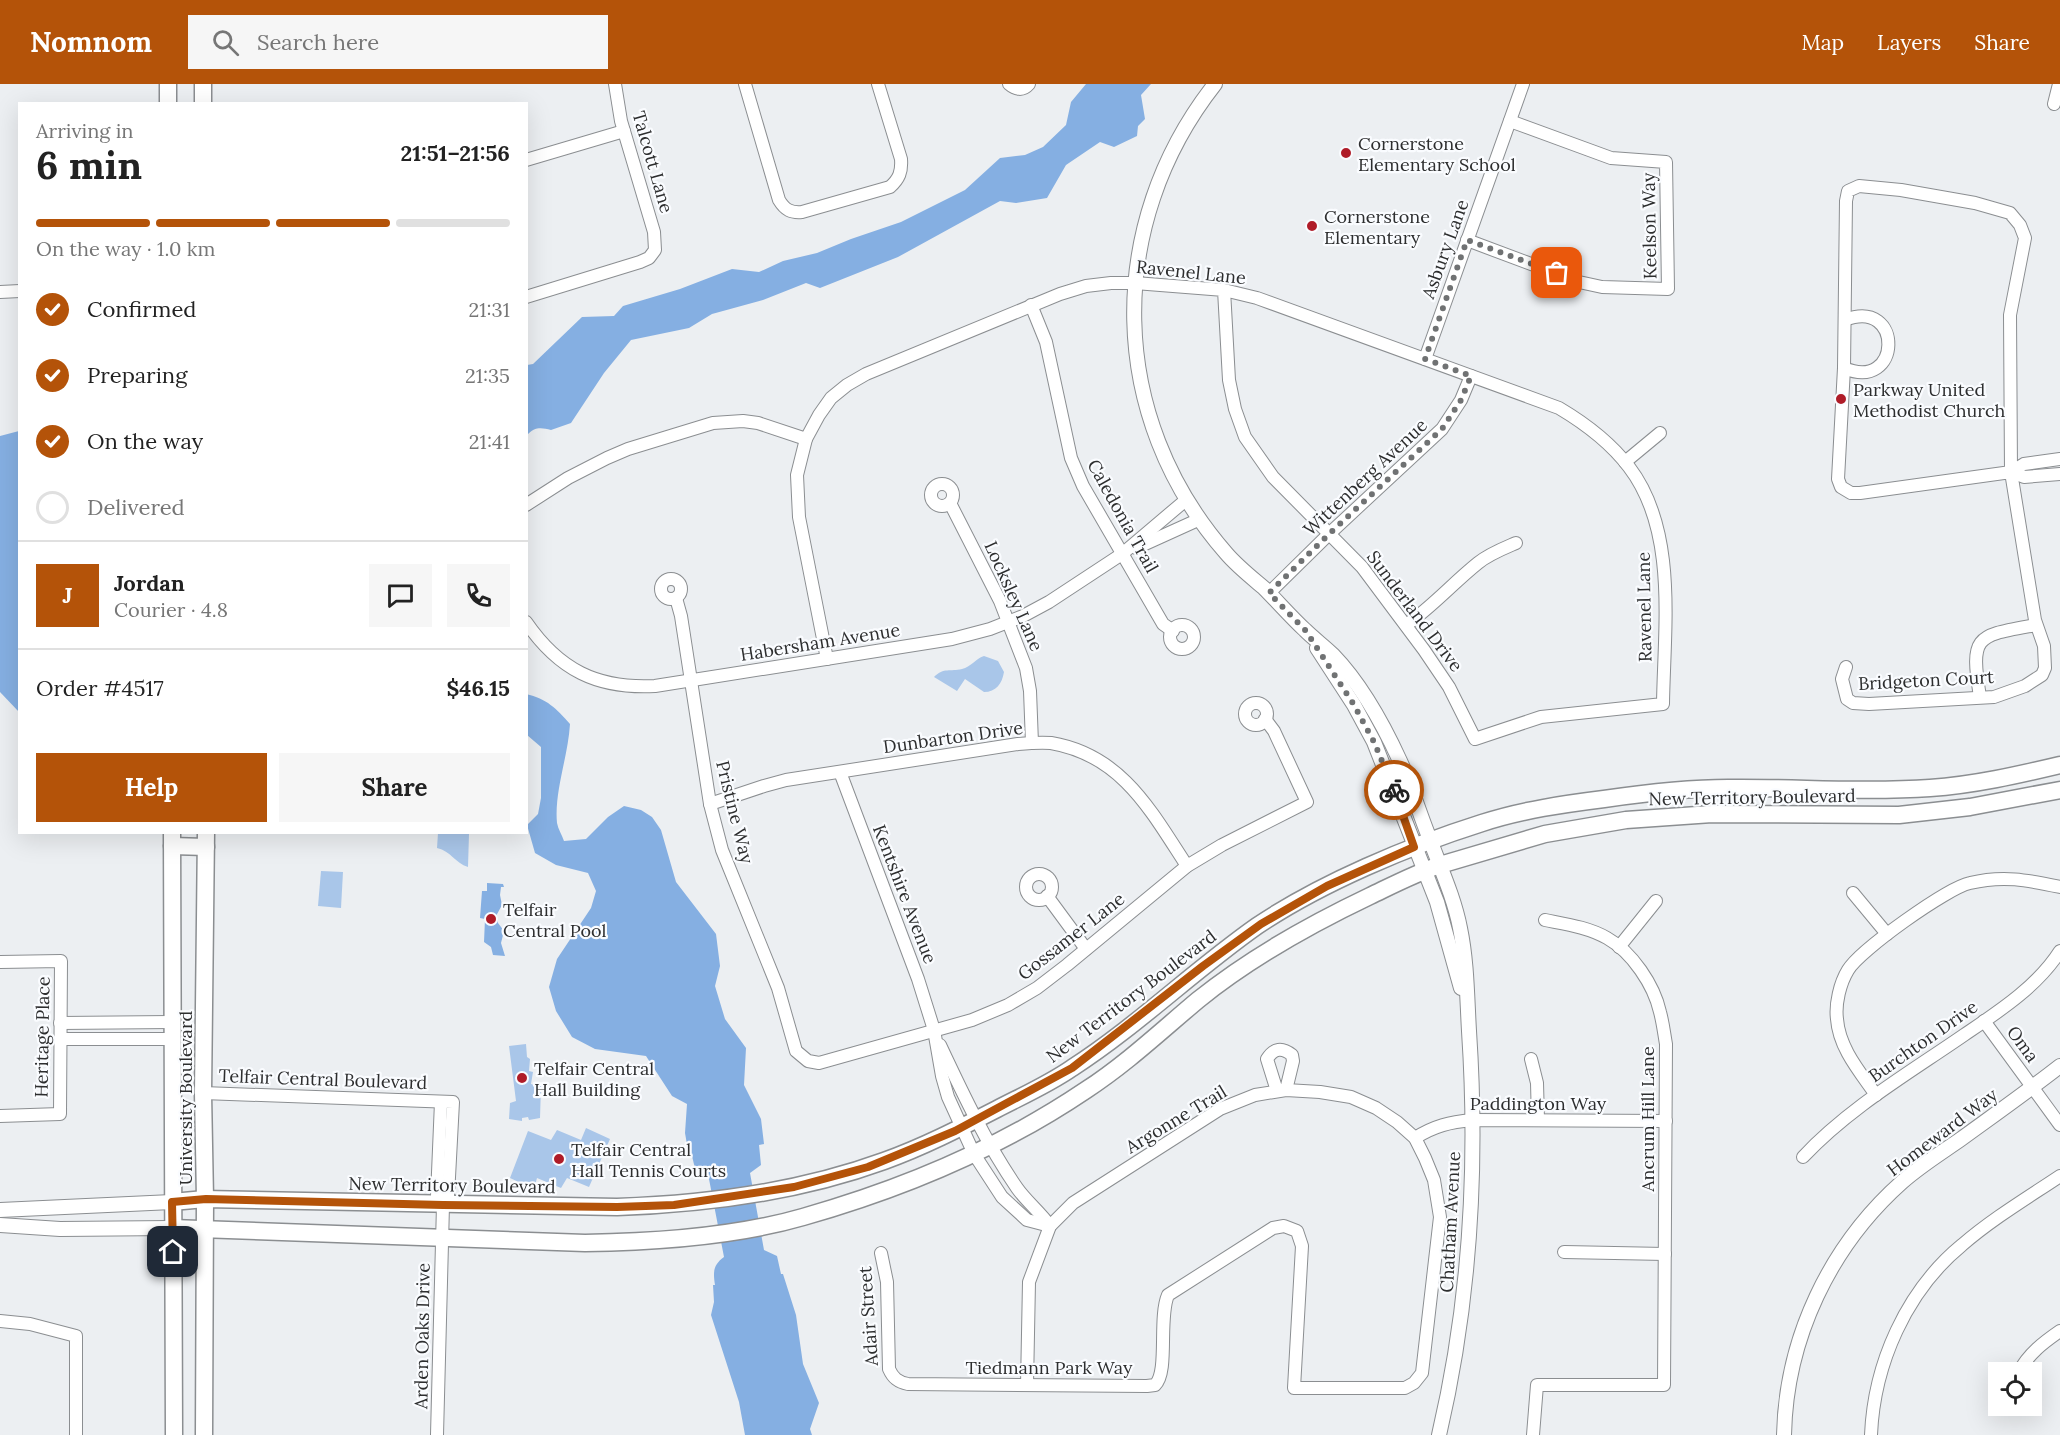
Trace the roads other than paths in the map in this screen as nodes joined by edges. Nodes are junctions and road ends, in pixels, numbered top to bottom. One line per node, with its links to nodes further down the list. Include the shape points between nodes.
1 (168, 84): 11 (main road)
2 (203, 84): 12 (main road)
3 (615, 84): 15 (street, Talcott Lane)
4 (878, 84): 10 (street, via 901,159 900,175 890,187 802,212 788,211 779,200)
5 (1009, 84): 6 (street, via 1019,89)
6 (1029, 84)
7 (1215, 84): 18 (street, Chatham Avenue, via 1189,120 1150,205)
8 (1523, 84): 14 (street, Asbury Lane)
9 (2059, 84): 13 (street)
10 (748, 85)
11 (168, 102)
12 (203, 102)
13 (2054, 104)
14 (1510, 121): 17 (street, Asbury Lane); 17 (street, Keelson Way, via 1611,158 1666,162 1668,289 1602,287 1580,282)
15 (624, 130): 16 (street); 22 (street, Talcott Lane, via 654,232 655,250 640,262)
16 (528, 159)
17 (1467, 240): 25 (street, Asbury Lane)
18 (1135, 283): 19 (street, Ravenel Lane); 23 (street, Ravenel Lane, via 1086,286); 34 (street, Chatham Avenue, via 1137,364 1144,400 1157,442)
19 (1224, 290): 25 (street, Ravenel Lane, via 1257,298); 38 (street, Sunderland Drive, via 1229,380 1245,437 1273,477)
20 (18, 291): 21 (street)
21 (0, 292)
22 (528, 296)
23 (1031, 305): 29 (street, Ravenel Lane, via 856,380 831,399); 40 (street, Caledonia Trail, via 1046,342 1071,458)
24 (1845, 320): 26 (street); 26 (street, via 1867,316 1877,321 1885,328 1889,350 1876,368 1866,372); 32 (street, via 1848,191 1859,186 1933,196 2010,213 2025,238 2010,315)
25 (1425, 359): 27 (street, Ravenel Lane)
26 (1844, 368): 32 (street, via 1838,479 1841,487 1860,493)
27 (1471, 376): 31 (street, Ravenel Lane, via 1559,408 1599,435); 38 (street, Wittenberg Avenue, via 1442,429)
28 (1660, 434): 31 (street)
29 (806, 439): 36 (street, via 759,423 713,423 607,458); 48 (street, Ravenel Lane, via 797,475 797,498)
30 (2060, 459): 32 (street, via 2024,464)
31 (1625, 462): 53 (street, Ravenel Lane, via 1652,511 1663,552 1664,704 1541,717)
32 (2010, 472): 33 (street, via 2024,477); 46 (street)
33 (2060, 474)
34 (1187, 499): 37 (street, Chatham Avenue); 40 (street, Habersham Avenue)
35 (950, 503): 43 (street, Locksley Lane)
36 (528, 505)
37 (1200, 519): 40 (street, Habersham Avenue); 41 (street, Chatham Avenue, via 1227,554)
38 (1329, 534): 41 (street, Wittenberg Avenue); 45 (street, Sunderland Drive, via 1362,567)
39 (1516, 543): 45 (street, via 1478,563)
40 (1122, 554): 43 (street, Habersham Avenue, via 1049,602); 47 (street, Caledonia Trail, via 1163,624)
41 (1269, 593): 65 (street, Chatham Avenue, via 1306,631 1354,705)
42 (676, 598): 50 (street, Pristine Way)
43 (1009, 621): 48 (street, Habersham Avenue, via 952,639); 54 (street, Locksley Lane, via 1026,668)
44 (528, 624): 50 (street, Habersham Avenue, via 557,658 593,678 637,687)
45 (1406, 625): 53 (street, Sunderland Drive, via 1449,687)
46 (2036, 625): 51 (street, via 1994,633 1979,645 1975,664); 51 (street, Bridgeton Court, via 2044,646 2042,675 2025,686)
47 (1173, 630)
48 (828, 659): 50 (street, Habersham Avenue)
49 (1846, 667): 51 (street, Bridgeton Court, via 1842,679 1846,699 1853,703)
50 (691, 680): 61 (street, Pristine Way)
51 (1980, 698)
52 (1265, 719): 67 (street, Gossamer Lane, via 1307,802)
53 (1475, 739)
54 (1032, 743): 56 (street, Dunbarton Drive); 67 (street, Dunbarton Drive, via 1075,749 1104,763 1134,789)
55 (2060, 765): 57 (main road, New Territory Boulevard)
56 (840, 772): 61 (street, Dunbarton Drive, via 764,786); 85 (street, Kentshire Avenue)
57 (1992, 779): 58 (main road, New Territory Boulevard, via 1934,788); 60 (main road)
58 (1826, 789): 62 (main road); 65 (main road, New Territory Boulevard, via 1723,788 1561,804 1486,821)
59 (2060, 790): 60 (main road, New Territory Boulevard)
60 (1997, 803): 62 (main road, New Territory Boulevard, via 1899,814)
61 (710, 804): 87 (street, Pristine Way, via 732,878 778,988 796,1051)
62 (1825, 814): 66 (main road, New Territory Boulevard, via 1712,814 1626,820 1545,834)
63 (172, 839): 64 (main road); 84 (main road, University Boulevard)
64 (206, 840): 91 (main road, University Boulevard)
65 (1422, 844): 66 (street, Chatham Avenue); 68 (street, Chatham Avenue); 69 (main road, New Territory Boulevard)
66 (1440, 865): 68 (main road, New Territory Boulevard); 81 (street, Chatham Avenue, via 1460,924)
67 (1187, 866): 78 (street, Gossamer Lane)
68 (1423, 871): 75 (main road, New Territory Boulevard); 81 (street, Chatham Avenue, via 1437,903)
69 (1327, 886): 75 (main road, via 1319,898); 97 (main road, New Territory Boulevard, via 1261,924 1072,1068)
70 (2060, 887): 76 (street, via 2020,878 1967,883)
71 (1852, 893): 76 (street)
72 (1047, 896): 78 (street)
73 (1656, 902): 77 (street)
74 (1545, 920): 77 (street, Ancrum Hill Lane, via 1583,928)
75 (1321, 921): 100 (main road, New Territory Boulevard, via 1268,950 1199,999 1140,1051 1087,1090)
76 (1887, 934): 92 (street, via 1847,972 1836,1018 1846,1050)
77 (1618, 947): 96 (street, Ancrum Hill Lane, via 1639,969 1660,1010 1666,1044)
78 (1086, 949): 85 (street, Gossamer Lane, via 1037,988 1008,1005)
79 (2060, 951): 82 (street, Burchton Drive, via 2037,979)
80 (0, 962): 83 (street, Heritage Place, via 61,961)
81 (1468, 1010): 94 (street, Chatham Avenue)
82 (1984, 1021): 90 (street, Oma); 92 (street, Burchton Drive)
83 (60, 1023): 84 (street); 86 (street, Heritage Place)
84 (172, 1030): 86 (street); 105 (main road, University Boulevard)
85 (934, 1030): 87 (street, Gossamer Lane, via 819,1063); 97 (street, Kentshire Avenue, via 948,1098)
86 (60, 1039): 93 (street, Heritage Place, via 60,1114)
87 (803, 1059)
88 (1531, 1059): 95 (street, via 1537,1083)
89 (2060, 1066): 90 (street, Homeward Way)
90 (2032, 1087): 98 (street, Oma); 128 (street, Homeward Way, via 1903,1182 1848,1242 1821,1285 1802,1331 1787,1394)
91 (203, 1093): 104 (main road, University Boulevard); 106 (street, Telfair Central Boulevard, via 447,1102 448,1196)
92 (1876, 1095): 102 (street, Burchton Drive)
93 (0, 1116)
94 (1472, 1120): 95 (street, Paddington Way); 99 (street, Paddington Way, via 1448,1122); 126 (street, Chatham Avenue, via 1463,1309)
95 (1538, 1120): 96 (street, Paddington Way)
96 (1666, 1121): 115 (street, Ancrum Hill Lane)
97 (970, 1123): 100 (street, Kentshire Avenue); 101 (street, Kentshire Avenue); 106 (main road, New Territory Boulevard, via 868,1167 759,1194 674,1205 617,1207)
98 (2060, 1125)
99 (1414, 1138): 109 (street, Argonne Trail, via 1376,1108 1351,1097 1282,1090 1255,1095 1220,1109 1073,1203); 120 (street, Argonne Trail, via 1434,1180 1440,1217 1422,1373)
100 (990, 1146): 101 (main road, New Territory Boulevard); 109 (street, Kentshire Avenue, via 1019,1190)
101 (974, 1154): 109 (street, Kentshire Avenue, via 1010,1205 1027,1220); 112 (main road, New Territory Boulevard, via 802,1218 714,1234 585,1243)
102 (1803, 1156)
103 (2060, 1176): 129 (street, via 1961,1245 1913,1301 1883,1366)
104 (206, 1199): 105 (main road, New Territory Boulevard); 106 (main road, New Territory Boulevard); 111 (main road, University Boulevard)
105 (172, 1202): 107 (street, New Territory Boulevard); 110 (main road, University Boulevard)
106 (443, 1205): 112 (street, Telfair Central Boulevard)
107 (0, 1210)
108 (0, 1226): 110 (street, New Territory Boulevard)
109 (1050, 1226): 121 (street, Argonne Trail, via 1029,1282)
110 (172, 1228): 111 (main road, New Territory Boulevard); 123 (main road, University Boulevard)
111 (204, 1229): 112 (main road, New Territory Boulevard); 124 (main road, University Boulevard)
112 (442, 1238): 125 (street, Arden Oaks Drive)
113 (1564, 1252): 115 (street)
114 (881, 1253): 119 (street, Adair Street, via 887,1282)
115 (1665, 1254): 127 (street, Ancrum Hill Lane, via 1664,1385 1537,1385)
116 (0, 1321): 122 (street, via 76,1336)
117 (2060, 1331): 118 (street)
118 (2025, 1362)
119 (892, 1375): 121 (street, Tiedmann Park Way, via 908,1384)
120 (1414, 1383): 121 (street, Tiedmann Park Way, via 1405,1388 1294,1388 1302,1246 1297,1231 1284,1226 1273,1228 1168,1295 1163,1306 1162,1376 1155,1385)
121 (1027, 1385)
122 (76, 1435)
123 (174, 1435)
124 (204, 1435)
125 (437, 1435)
126 (1439, 1435)
127 (1533, 1435)
128 (1784, 1435)
129 (1871, 1435)

